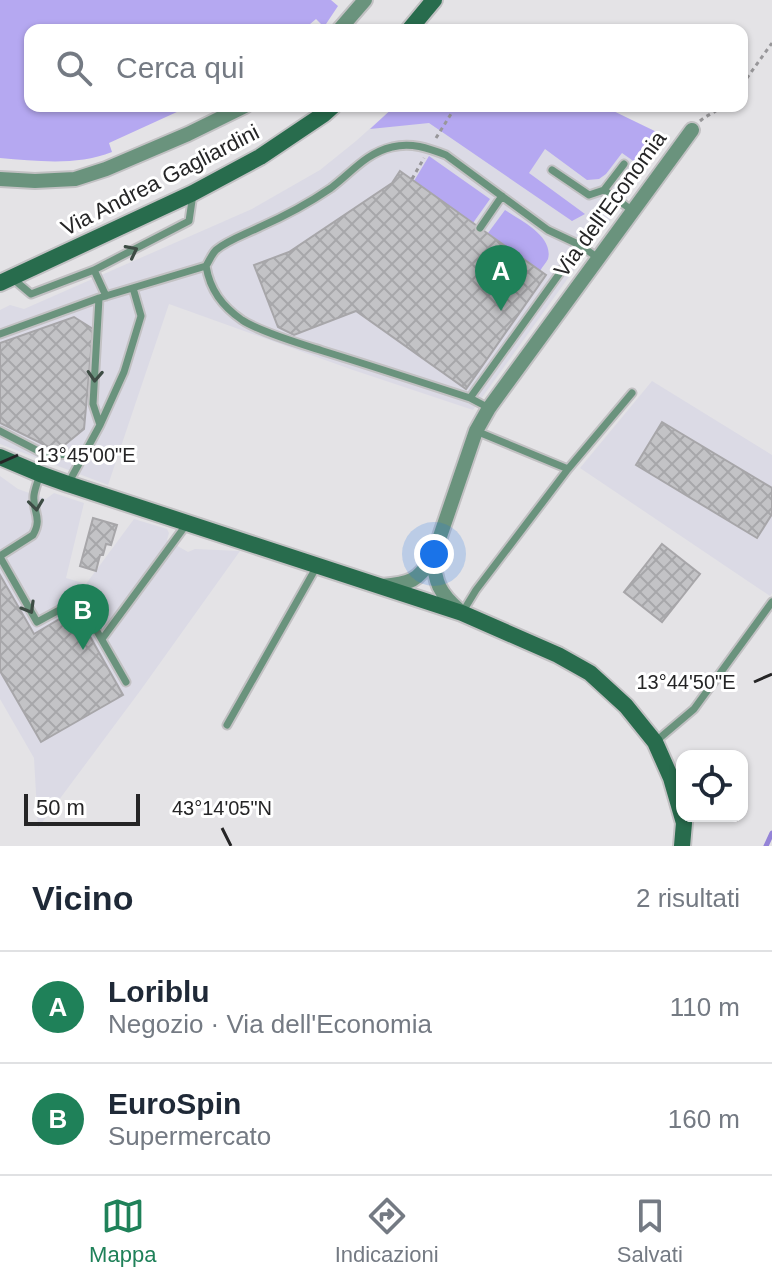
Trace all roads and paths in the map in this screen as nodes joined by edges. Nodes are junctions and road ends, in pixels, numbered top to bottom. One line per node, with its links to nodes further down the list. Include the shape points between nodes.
1 (363, 0): 3 (street)
2 (434, 0): 4 (main road)
3 (344, 24)
4 (414, 24)
5 (772, 43): 6 (path)
6 (748, 77)
7 (233, 112): 13 (street, via 75,179)
8 (326, 112): 15 (main road, Via Andrea Gagliardini, via 260,157)
9 (712, 112): 10 (path)
10 (692, 130): 17 (street, Via dell'Economia)
11 (624, 164): 14 (lane)
12 (552, 170): 14 (lane, via 589,195)
13 (0, 179)
14 (604, 190): 17 (lane)
15 (193, 193): 22 (lane, one-way to 15, via 189,221); 23 (main road, Via Andrea Gagliardini)
16 (502, 196): 18 (lane); 19 (lane, via 548,230); 21 (lane, via 446,155 412,144 394,146 375,152 311,202 215,251)
17 (633, 211): 20 (street, Via dell'Economia)
18 (480, 228)
19 (580, 245): 20 (lane); 28 (lane)
20 (598, 258): 29 (street, Via dell'Economia)
21 (206, 266): 24 (lane); 28 (lane, via 217,298 246,323)
22 (94, 270): 23 (lane, via 31,294); 25 (lane)
23 (6, 281)
24 (133, 288): 25 (lane); 30 (lane, via 141,316)
25 (103, 297): 26 (lane); 30 (lane, one-way to 30, via 93,404)
26 (0, 334)
27 (632, 393): 35 (lane)
28 (470, 398): 29 (lane)
29 (489, 408): 32 (street, Via dell'Economia)
30 (100, 425): 34 (lane)
31 (0, 431): 34 (lane, via 48,456 68,454)
32 (476, 431): 35 (lane); 41 (street, Via dell'Economia)
33 (0, 457): 36 (main road)
34 (80, 461): 37 (lane)
35 (568, 469): 45 (lane)
36 (40, 474): 37 (main road); 39 (lane, one-way to 39, via 34,495 36,530)
37 (68, 484): 38 (main road)
38 (187, 523): 40 (main road); 46 (lane)
39 (0, 556): 46 (lane, one-way to 46, via 37,622 74,602 82,605)
40 (317, 566): 42 (main road); 48 (lane)
41 (429, 575): 42 (street); 44 (street, via 423,595); 45 (street)
42 (382, 586): 44 (main road)
43 (772, 602): 49 (lane, via 694,709)
44 (431, 603): 45 (main road)
45 (462, 613): 49 (main road, via 590,673)
46 (102, 639): 47 (lane)
47 (126, 682)
48 (227, 725)
49 (655, 742): 50 (main road, via 684,823)
50 (682, 846)

